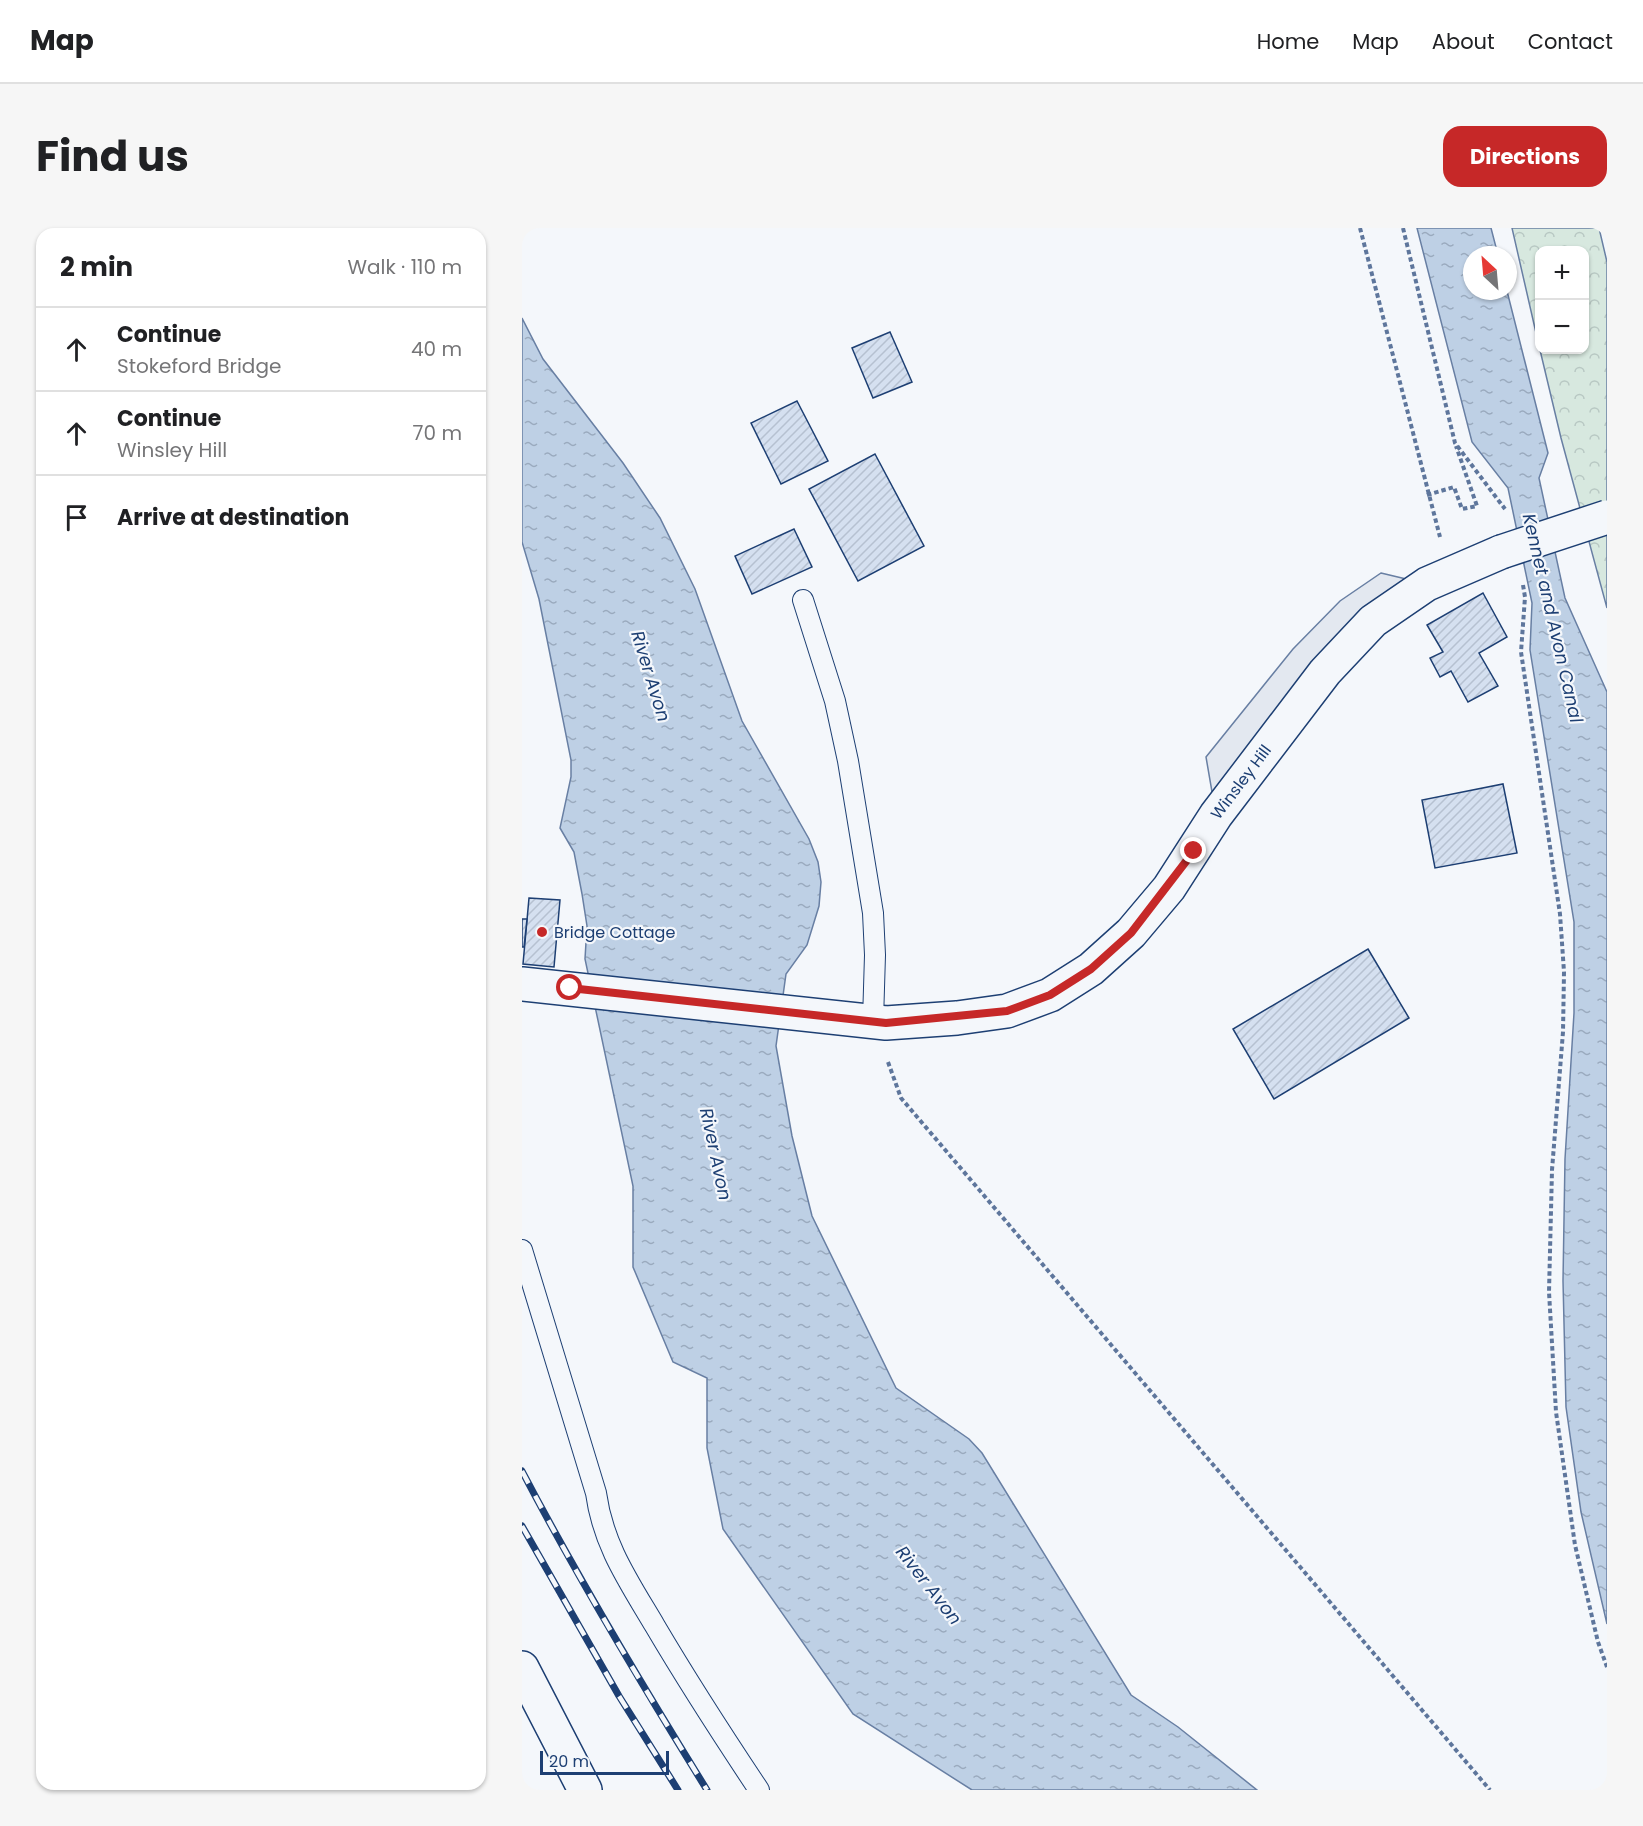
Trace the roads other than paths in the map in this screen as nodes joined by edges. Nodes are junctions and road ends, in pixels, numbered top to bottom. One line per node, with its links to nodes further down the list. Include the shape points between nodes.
1 (1607, 517): 4 (main road, Winsley Hill, bridge, via 1511,564 1427,584 1373,621 1324,672 1216,815 1169,888 1131,933 1091,969 1050,995 1007,1011)
2 (803, 600): 4 (lane, via 835,702 848,761 873,913)
3 (522, 984): 4 (main road, Winsley Hill)
4 (880, 1022)
5 (522, 1250): 8 (lane, via 596,1493 600,1523 621,1568 691,1688)
6 (522, 1668): 7 (main road)
7 (585, 1790)
8 (759, 1790)

